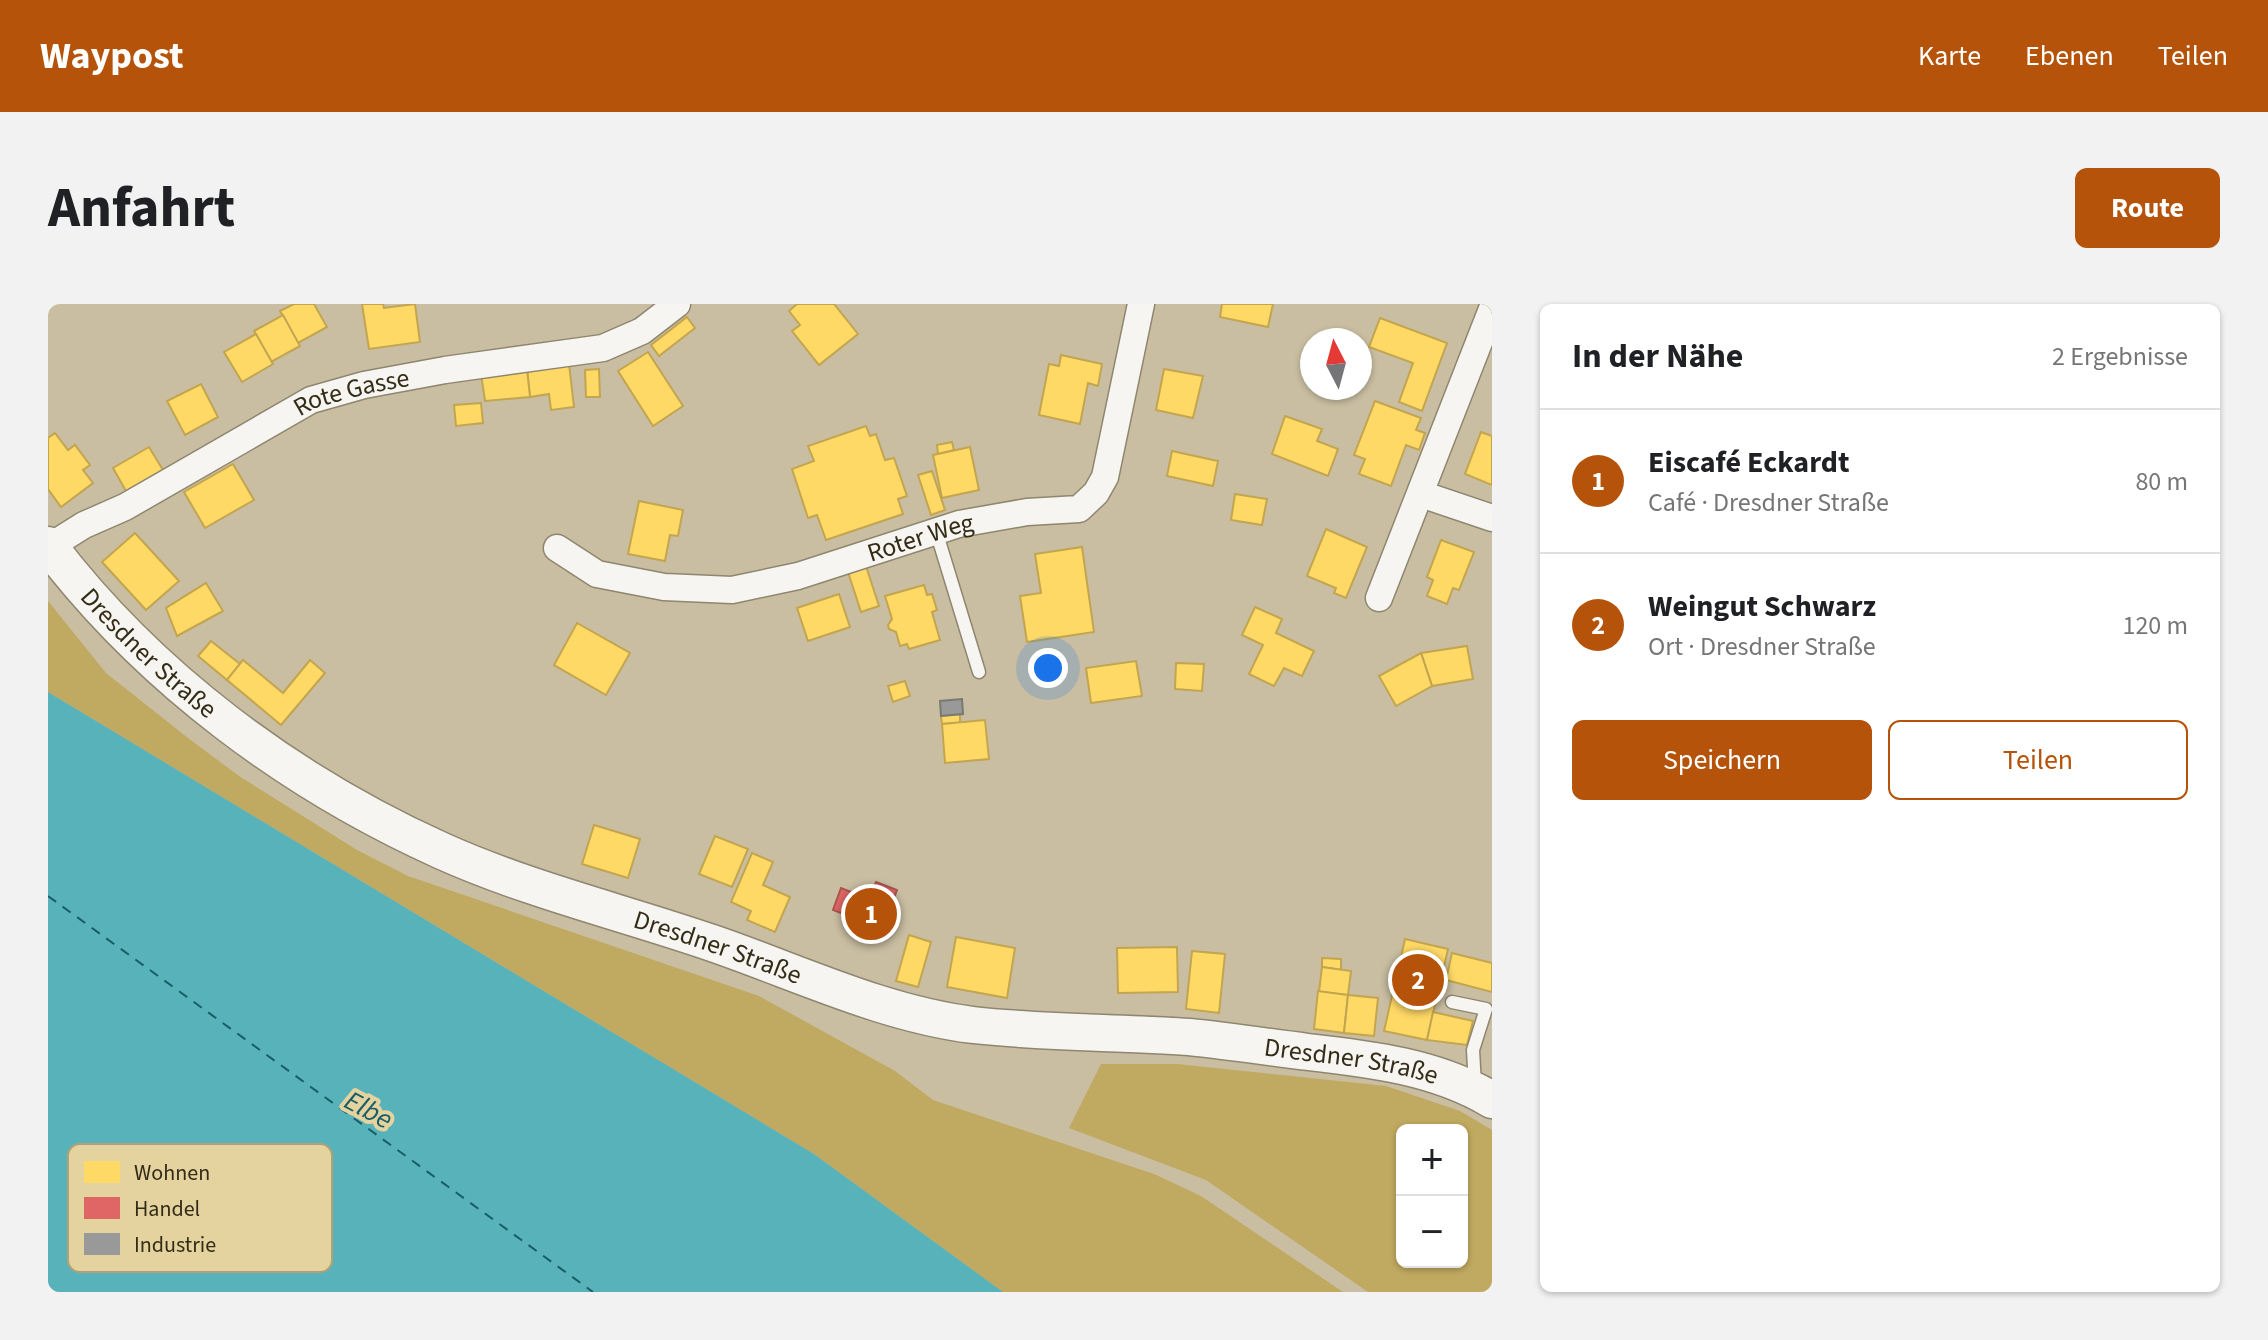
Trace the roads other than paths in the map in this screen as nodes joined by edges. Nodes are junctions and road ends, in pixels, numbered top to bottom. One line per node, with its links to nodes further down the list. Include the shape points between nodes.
1 (677, 304): 7 (street, Rote Gasse, via 642,331 603,348 445,370 311,400)
2 (1141, 304): 6 (street, Roter Weg, via 1105,477 1096,493 1079,509 1003,515)
3 (1492, 309): 4 (street)
4 (1421, 494): 5 (street); 9 (street)
5 (1492, 518)
6 (936, 531): 8 (street, Roter Weg, via 798,576 732,590 664,587 597,574); 10 (lane)
7 (49, 546): 12 (main road, Dresdner Straße, via 98,606 223,719 322,787 445,852 930,1017 1044,1031 1191,1037 1350,1057 1401,1065)
8 (557, 548)
9 (1379, 598)
10 (979, 672)
11 (1452, 1002): 12 (lane, via 1486,1009 1473,1050)
12 (1484, 1095)

